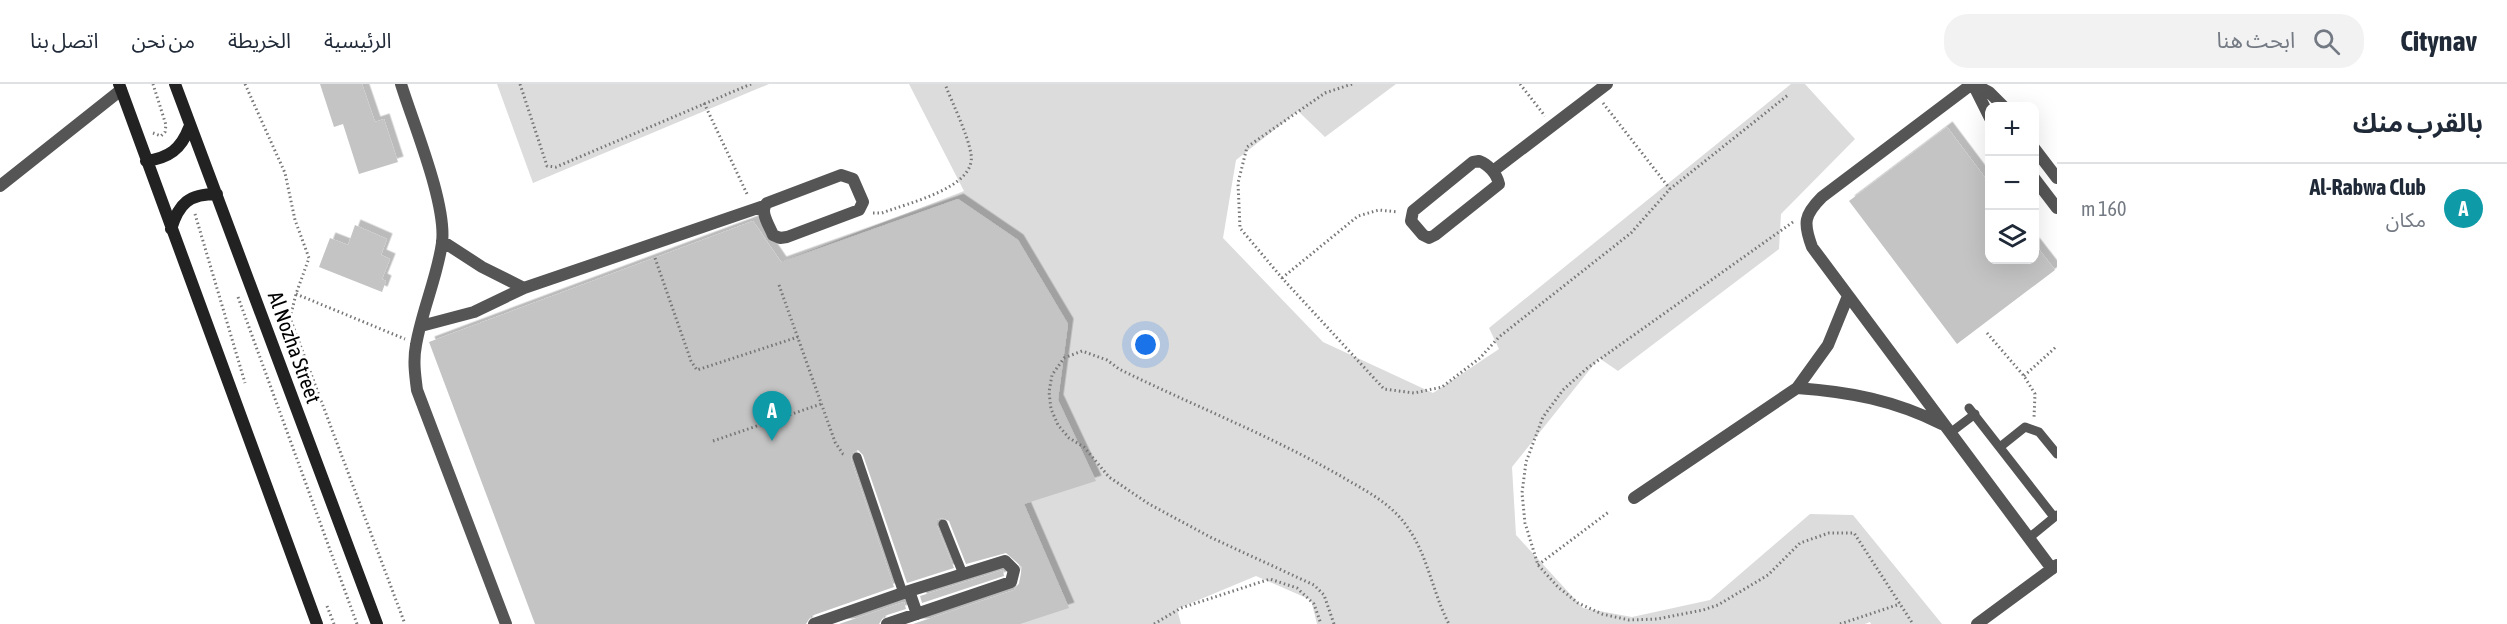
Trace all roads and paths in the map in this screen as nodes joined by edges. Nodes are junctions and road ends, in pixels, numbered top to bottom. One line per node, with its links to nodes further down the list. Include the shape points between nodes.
1 (153, 84): 20 (path, via 166,125 161,136)
2 (175, 84): 19 (main road, Al Nozha Street)
3 (245, 84): 41 (path, via 285,173 309,258)
4 (401, 84): 35 (street, via 436,194)
5 (520, 84): 16 (path, via 547,166 551,168)
6 (751, 84): 16 (path)
7 (945, 84): 32 (path, via 971,154 969,170 955,185 882,213)
8 (1352, 84): 37 (path, via 1325,93 1247,147 1238,183 1240,228)
9 (1521, 84): 18 (path)
10 (1607, 84): 13 (street)
11 (1973, 84): 15 (street); 17 (street); 42 (street, via 1809,210 1805,229 1812,247)
12 (120, 87): 22 (main road); 26 (street)
13 (1595, 93): 18 (street); 27 (path)
14 (1788, 95): 27 (path)
15 (1999, 102)
16 (704, 103): 29 (path)
17 (1985, 111)
18 (1553, 125): 23 (street)
19 (189, 128): 22 (main road, via 174,152); 28 (main road, Al Nozha Street)
20 (150, 130)
21 (2039, 155): 24 (street)
22 (146, 161): 34 (main road)
23 (1493, 171): 33 (street, via 1485,163 1473,162); 33 (street, via 1499,183 1495,188 1435,235 1423,235)
24 (2057, 178)
25 (2039, 185): 30 (street)
26 (0, 186)
27 (1670, 189): 37 (path, via 1631,233 1442,387 1414,393 1384,389)
28 (217, 194): 34 (main road, via 201,194 186,201 176,213); 73 (main road, Al Nozha Street)
29 (759, 207): 32 (street, via 772,236 780,238); 32 (street, via 841,176 853,179 863,202); 36 (street)
30 (2057, 208)
31 (195, 209): 49 (path)
32 (859, 210)
33 (1410, 217): 37 (path, via 1389,210 1358,216)
34 (171, 229): 70 (main road)
35 (442, 241): 39 (street); 43 (street)
36 (650, 245): 39 (street); 45 (path, via 697,370)
37 (1282, 278)
38 (778, 285): 45 (path)
39 (524, 288): 43 (street, via 474,312)
40 (235, 289): 72 (path)
41 (296, 294): 46 (path); 74 (path, via 290,318)
42 (1848, 297): 50 (street, via 1828,345); 52 (street)
43 (422, 326): 46 (street)
44 (1987, 333): 48 (path)
45 (798, 337): 51 (path)
46 (416, 344): 75 (street, via 417,390)
47 (2057, 346): 48 (path)
48 (2024, 376): 53 (path, via 2035,394)
49 (246, 385)
50 (1797, 388): 52 (street, via 1874,397 1910,409); 58 (street)
51 (822, 404): 54 (path); 57 (path, via 839,448 843,454)
52 (1947, 429): 55 (lane, via 1972,411); 62 (street)
53 (2033, 429): 55 (lane, via 2025,427); 56 (lane)
54 (712, 441)
55 (2000, 447): 60 (lane)
56 (2057, 454)
57 (857, 457): 66 (lane)
58 (1634, 498)
59 (1610, 511): 63 (path)
60 (2056, 516): 62 (lane)
61 (943, 524): 65 (lane)
62 (2029, 538): 64 (street)
63 (1538, 565)
64 (2054, 567): 83 (street)
65 (963, 574): 66 (street); 69 (street, via 1005,561 1014,570 1011,582)
66 (906, 592): 69 (street); 76 (street)
67 (326, 602): 71 (path)
68 (1900, 604): 82 (path)
69 (917, 614): 77 (street)
70 (318, 624)
71 (334, 624)
72 (357, 624)
73 (377, 624)
74 (405, 624)
75 (506, 624)
76 (814, 624)
77 (887, 624)
78 (1155, 624): 79 (path, via 1181,608 1270,579 1297,588 1314,604)
79 (1321, 624)
80 (1334, 624): 81 (path, via 1324,595 1314,585 1180,522 1109,477 1084,447 1069,438 1051,409 1049,392 1052,375 1064,358 1082,351 1107,360 1306,457 1381,500 1400,517 1415,539)
81 (1449, 624)
82 (1840, 624)
83 (1977, 624)

